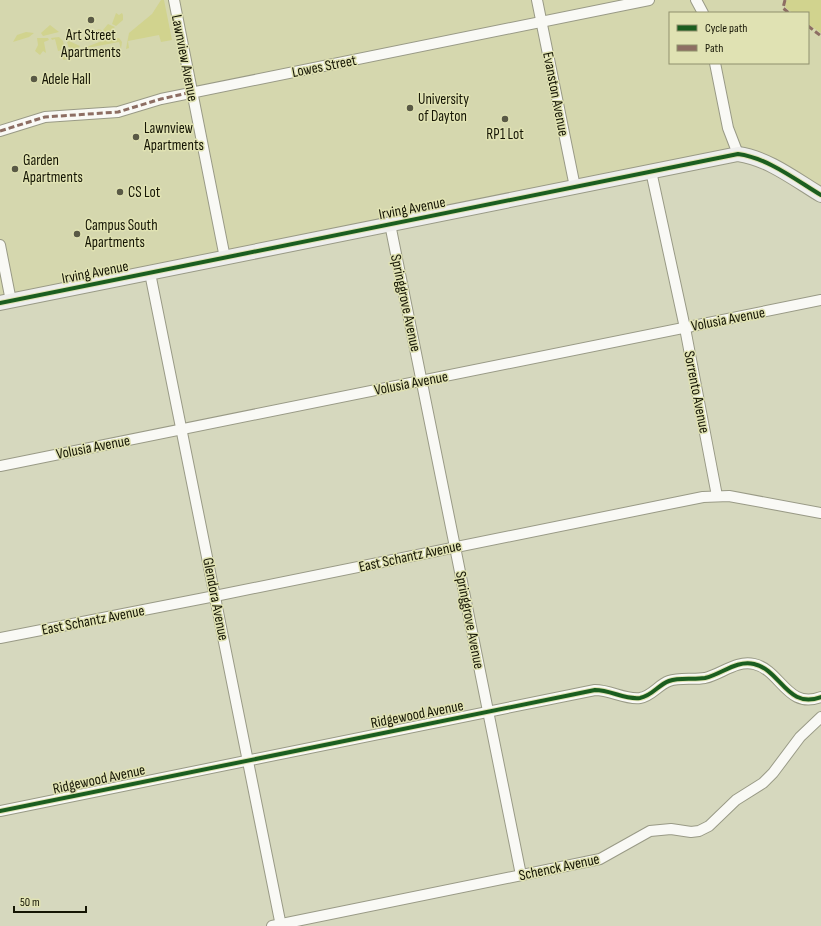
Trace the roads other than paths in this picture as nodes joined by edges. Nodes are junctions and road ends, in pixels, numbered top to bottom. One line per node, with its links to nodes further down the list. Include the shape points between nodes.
1 (174, 0): 8 (street, Lawnview Avenue)
2 (537, 0): 6 (street, Evanston Avenue)
3 (648, 0): 6 (street, Lowes Street)
4 (696, 0): 5 (street)
5 (702, 12)
6 (541, 22): 8 (street, Lowes Street); 12 (street, Evanston Avenue)
7 (715, 64): 10 (street, via 728,128)
8 (192, 92): 9 (street, Lowes Street, via 118,112 45,117); 16 (street, Lawnview Avenue)
9 (0, 131)
10 (738, 154): 11 (street, Irving Avenue); 13 (street, Irving Avenue, via 748,155 771,166)
11 (651, 171): 12 (street, Irving Avenue); 20 (street, Sorrento Avenue)
12 (575, 187): 14 (street, Irving Avenue)
13 (821, 195)
14 (390, 224): 16 (street, Irving Avenue); 21 (street, Springgrove Avenue)
15 (0, 245): 19 (street)
16 (225, 258): 17 (street, Irving Avenue)
17 (150, 273): 19 (street, Irving Avenue); 22 (street, Glendora Avenue)
18 (821, 300): 20 (street, Volusia Avenue)
19 (6, 302)
20 (685, 328): 21 (street, Volusia Avenue); 24 (street, Sorrento Avenue)
21 (422, 381): 22 (street, Volusia Avenue); 26 (street, Springgrove Avenue)
22 (181, 429): 23 (street, Volusia Avenue); 27 (street, Glendora Avenue)
23 (0, 466)
24 (717, 496): 25 (street, East Schantz Avenue); 26 (street, East Schantz Avenue)
25 (821, 513)
26 (455, 547): 27 (street, East Schantz Avenue); 31 (street, Springgrove Avenue)
27 (215, 596): 28 (street, East Schantz Avenue); 33 (street, Glendora Avenue)
28 (0, 638)
29 (816, 698): 30 (street, Ridgewood Avenue); 31 (street, Ridgewood Avenue, via 793,695 762,667 747,663 705,678 667,681 642,698 596,690)
30 (821, 706)
31 (487, 713): 33 (street, Ridgewood Avenue); 35 (street, Springgrove Avenue)
32 (821, 717): 35 (street, Schenck Avenue, via 800,737 763,783 736,800 709,826 691,832 671,829 650,831 600,859)
33 (249, 761): 34 (street, Ridgewood Avenue); 36 (street, Glendora Avenue)
34 (0, 811)
35 (521, 875): 36 (street, Schenck Avenue)
36 (278, 925)

